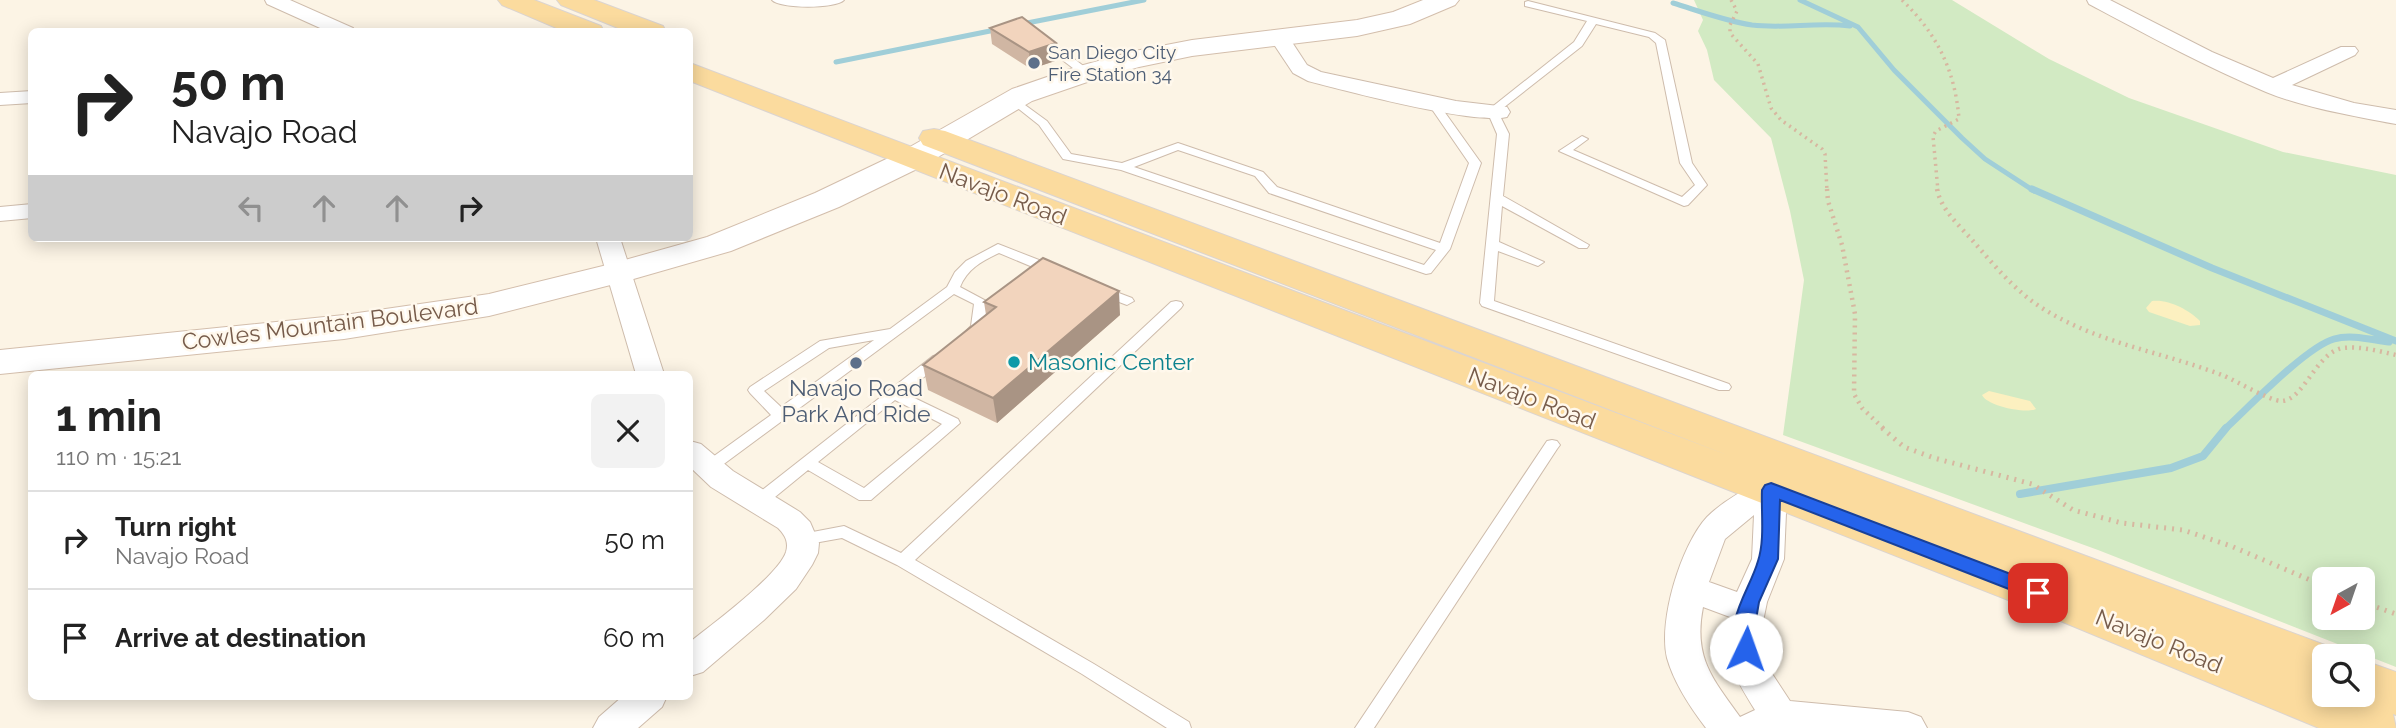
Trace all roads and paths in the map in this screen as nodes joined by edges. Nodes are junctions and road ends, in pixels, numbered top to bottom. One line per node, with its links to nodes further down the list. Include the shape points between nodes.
1 (274, 0): 12 (street)
2 (511, 0): 13 (main road)
3 (570, 0): 14 (main road)
4 (781, 0): 5 (street)
5 (835, 0)
6 (1446, 0): 15 (street, Cowles Mountain Boulevard, via 1380,23)
7 (1731, 0): 59 (path, via 1737,11 1730,33 1758,64 1771,108 1825,154 1828,201 1842,246 1854,314 1856,400 1904,447 2032,484 2073,510 2204,536)
8 (1902, 0): 46 (path, via 1940,44 1958,99 1959,119 1936,131 1932,147 1938,194 1946,210 2020,291 2067,322 2221,375 2273,400 2291,398 2327,355 2342,348)
9 (2096, 0): 21 (street)
10 (1528, 4): 11 (lane)
11 (1592, 20): 26 (lane, via 1578,44); 28 (lane, via 1652,35 1661,42 1686,163 1701,185 1684,202 1565,151)
12 (337, 28)
13 (580, 28)
14 (643, 28)
15 (1279, 37): 20 (street, Cowles Mountain Boulevard, via 1164,53); 25 (street, via 1300,69 1315,77)
16 (1048, 44): 20 (lane)
17 (693, 47): 29 (main road, Navajo Road)
18 (2348, 51): 21 (street)
19 (693, 72): 29 (main road, Navajo Road)
20 (1086, 74): 24 (street, Cowles Mountain Boulevard)
21 (2271, 87): 27 (street, via 2342,108)
22 (28, 97): 23 (street)
23 (0, 99)
24 (1014, 100): 29 (street, Cowles Mountain Boulevard); 30 (lane, via 1044,123 1067,157)
25 (1432, 102): 26 (street); 37 (lane, via 1475,163)
26 (1496, 111): 31 (lane, via 1503,134)
27 (2396, 117)
28 (1582, 139)
29 (926, 150): 39 (street, Cowles Mountain Boulevard, via 827,200 733,238); 55 (main road, Navajo Road); 65 (main road, Navajo Road)
30 (1123, 167): 37 (lane, via 1178,146 1259,174 1272,190); 37 (lane, via 1426,270)
31 (1497, 198): 35 (lane); 36 (lane)
32 (28, 211): 33 (street)
33 (0, 214)
34 (609, 242): 39 (street)
35 (1492, 244): 38 (lane); 49 (lane, via 1487,303)
36 (1583, 245)
37 (1444, 249)
38 (1538, 262)
39 (618, 274): 47 (street, Cowles Mountain Boulevard, via 489,304 344,327); 48 (street)
40 (1062, 275): 42 (lane, via 998,248 963,269)
41 (1088, 285): 43 (lane)
42 (953, 289): 45 (lane); 50 (lane, via 981,302 978,327)
43 (1127, 301)
44 (1177, 305): 58 (lane)
45 (895, 332): 51 (lane); 51 (lane, via 825,344 755,390)
46 (2396, 355)
47 (0, 362)
48 (649, 371)
49 (1724, 387)
50 (894, 394): 54 (lane); 54 (lane, via 953,423 865,496)
51 (780, 415): 53 (lane)
52 (1552, 445): 72 (lane)
53 (699, 460): 56 (street)
54 (807, 463): 56 (lane)
55 (1771, 490): 60 (street, via 1717,527); 62 (street, via 1768,559); 66 (main road, via 1803,487); 67 (main road, Navajo Road, via 2063,602)
56 (758, 502): 57 (street, via 799,527)
57 (803, 539): 58 (lane, via 844,532); 64 (street, via 795,568)
58 (903, 561): 71 (lane)
59 (2312, 580)
60 (1690, 589): 62 (street); 73 (street, via 1684,606 1682,645 1695,685)
61 (2375, 607): 63 (path)
62 (1748, 610): 69 (street, via 1744,631 1747,666)
63 (2396, 614)
64 (693, 659)
65 (2312, 667)
66 (2312, 669)
67 (2312, 672)
68 (644, 700): 70 (street)
69 (1766, 722): 74 (street)
70 (612, 728)
71 (1182, 728)
72 (1364, 728)
73 (1727, 728)
74 (1909, 728)

